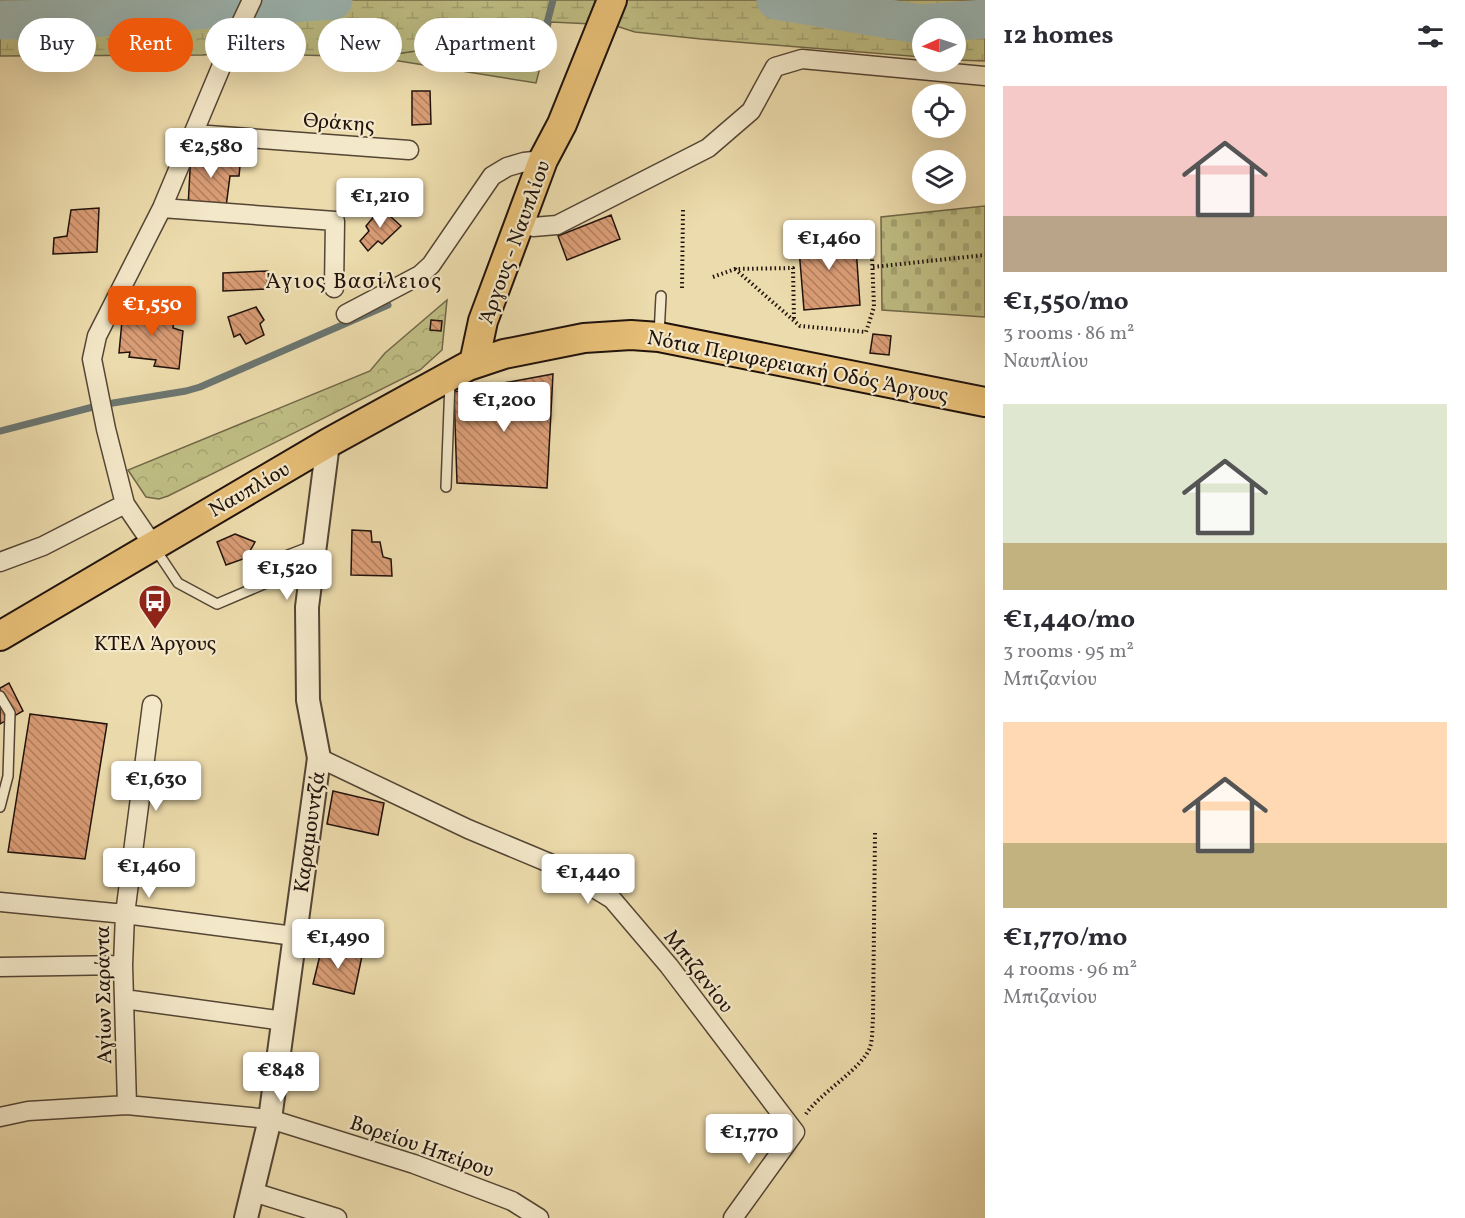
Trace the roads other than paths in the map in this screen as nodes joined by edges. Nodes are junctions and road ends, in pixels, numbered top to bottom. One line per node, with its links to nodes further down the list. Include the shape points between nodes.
1 (252, 0): 5 (street)
2 (607, 13): 4 (main road, Άργους - Ναυπλίου)
3 (985, 76): 9 (street, via 802,59 775,67 751,111 708,148 557,225)
4 (562, 124): 7 (main road, Άργους - Ναυπλίου); 9 (main road, Άργους - Ναυπλίου, via 555,164)
5 (195, 134): 6 (street, Θράκης); 8 (street)
6 (408, 150)
7 (543, 160): 12 (street, via 516,164 492,176 431,265 420,275); 15 (main road, Άργους - Ναυπλίου)
8 (162, 208): 10 (street, via 336,221); 19 (street, via 97,336 92,359)
9 (533, 227): 14 (main road, Άργους - Ναυπλίου, via 504,306)
10 (334, 288)
11 (661, 296): 13 (lane)
12 (346, 314)
13 (659, 337): 14 (main road, Νότια Περιφερειακή Οδός Άργους, via 606,335); 16 (main road, Νότια Περιφερειακή Οδός Άργους)
14 (504, 354): 15 (main road, Ναυπλίου)
15 (462, 369): 17 (main road, Ναυπλίου); 18 (lane)
16 (985, 402)
17 (328, 443): 20 (main road, Ναυπλίου); 21 (street, Καραμουντζά)
18 (446, 487)
19 (125, 504): 20 (street); 22 (street, via 43,546)
20 (153, 545): 21 (lane, via 178,584 217,604 271,581 288,555); 23 (main road, Ναυπλίου)
21 (314, 545): 26 (street, Καραμουντζά, via 307,607 308,700)
22 (0, 562)
23 (0, 636)
24 (0, 696): 27 (lane, via 10,714 8,776)
25 (152, 705): 29 (street, Αγίων Σαράντα)
26 (319, 758): 30 (street, Καραμουντζά); 43 (street, Μπιζανίου, via 468,829 560,867 612,899 669,966 795,1132)
27 (0, 807)
28 (0, 902): 29 (street)
29 (124, 914): 30 (street); 31 (street, Αγίων Σαράντα)
30 (294, 936): 34 (street, Καραμουντζά)
31 (123, 965): 32 (street); 33 (street, Αγίων Σαράντα)
32 (0, 967)
33 (124, 999): 34 (street); 35 (street, Αγίων Σαράντα)
34 (284, 1021): 37 (street, Καραμουντζά)
35 (128, 1106): 36 (street, Βορείου Ηπείρου, via 28,1111); 37 (street, Βορείου Ηπείρου)
36 (0, 1117)
37 (270, 1119): 38 (street, Καραμουντζά); 39 (street, Βορείου Ηπείρου, via 414,1164)
38 (253, 1192): 40 (street, Καραμουντζά); 41 (street)
39 (509, 1210): 42 (street, Βορείου Ηπείρου)
40 (246, 1218)
41 (337, 1218)
42 (539, 1218)
43 (733, 1218)

